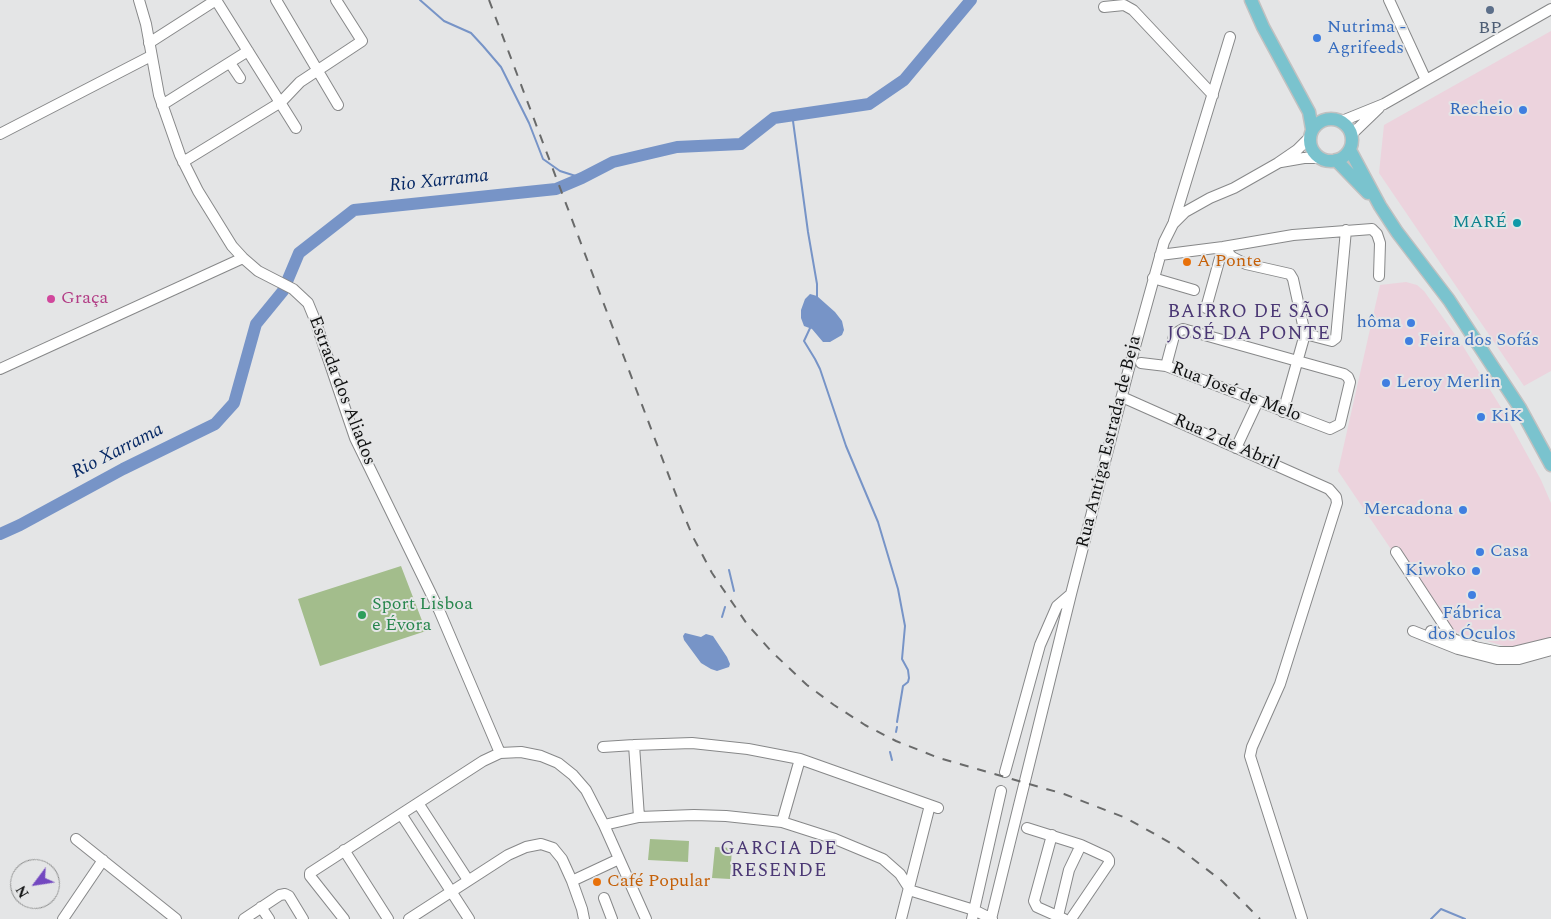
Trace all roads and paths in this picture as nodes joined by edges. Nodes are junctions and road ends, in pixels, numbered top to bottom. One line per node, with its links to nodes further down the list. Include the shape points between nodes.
1 (138, 0): 10 (street, Estrada dos Aliados)
2 (216, 0): 10 (street); 11 (street)
3 (276, 0): 15 (street)
4 (336, 0): 15 (street, via 362,40)
5 (1251, 0): 14 (main road)
6 (1389, 0): 17 (street)
7 (1104, 7): 18 (street, via 1124,6 1133,10)
8 (1551, 9): 17 (street)
9 (1230, 37): 18 (street)
10 (149, 43): 12 (street, Estrada dos Aliados)
11 (248, 51): 13 (street); 19 (street)
12 (151, 56): 22 (street, Estrada dos Aliados); 27 (street)
13 (230, 63): 16 (street); 22 (street)
14 (1284, 65): 23 (main road); 26 (main road, via 1309,112)
15 (317, 69): 19 (street); 21 (street)
16 (240, 78)
17 (1426, 80): 20 (street)
18 (1213, 95): 35 (street)
19 (281, 102): 25 (street); 32 (street)
20 (1384, 104): 24 (street); 28 (street)
21 (338, 105)
22 (162, 106): 32 (street, Estrada dos Aliados)
23 (1325, 119): 24 (main road); 26 (main road, via 1316,124)
24 (1342, 121): 28 (main road)
25 (296, 128)
26 (1311, 133): 30 (main road, via 1312,149); 33 (street, via 1297,150)
27 (0, 134)
28 (1352, 134): 29 (main road)
29 (1350, 150): 31 (main road); 34 (main road)
30 (1320, 158): 31 (main road); 33 (street)
31 (1336, 160): 34 (main road)
32 (183, 162): 39 (street, Estrada dos Aliados, via 232,246)
33 (1278, 163): 35 (street, Rua Antiga Estrada de Beja, via 1193,207)
34 (1380, 206): 55 (main road, via 1480,347 1520,408)
35 (1173, 224): 38 (street, Rua Antiga Estrada de Beja)
36 (1346, 230): 37 (street); 40 (street, via 1375,230 1380,243); 44 (street, via 1336,338 1332,341)
37 (1223, 247): 38 (street); 43 (street); 44 (street, via 1232,257 1246,264 1292,276)
38 (1160, 255): 41 (street, Rua Antiga Estrada de Beja)
39 (243, 258): 49 (street); 64 (street, Estrada dos Aliados, via 258,272 293,289 308,303 355,438 439,610)
40 (1379, 276)
41 (1153, 278): 42 (street); 45 (street, Rua Antiga Estrada de Beja)
42 (1194, 290)
43 (1206, 308)
44 (1305, 334): 46 (street)
45 (1134, 348): 47 (street); 50 (street, Rua Antiga Estrada de Beja)
46 (1298, 361): 48 (street, via 1184,329 1174,336); 53 (street); 53 (street, Rua José de Melo, via 1348,377 1350,382 1340,424 1330,429)
47 (1142, 363): 48 (street, Rua José de Melo); 50 (street)
48 (1166, 366): 52 (street, Rua José de Melo)
49 (0, 370)
50 (1128, 372): 51 (street, Rua Antiga Estrada de Beja)
51 (1122, 398): 54 (street, Rua 2 de Abril); 57 (street, Rua Antiga Estrada de Beja)
52 (1258, 401): 53 (street, Rua José de Melo); 54 (street)
53 (1283, 412)
54 (1236, 448): 103 (street, Rua 2 de Abril, via 1329,489 1337,503 1280,684 1250,756)
55 (1551, 465)
56 (1396, 552): 58 (street)
57 (1071, 594): 66 (street, Rua Antiga Estrada de Beja, via 1057,606 1040,645); 101 (street)
58 (1452, 638): 59 (street, via 1499,652); 60 (street); 60 (street, via 1415,628)
59 (1551, 643)
60 (1458, 649): 61 (street, via 1483,657 1509,660)
61 (1551, 650)
62 (634, 745): 63 (street); 65 (street, via 692,742); 70 (street)
63 (603, 747)
64 (500, 753): 68 (street); 72 (street, via 521,752 558,763 586,790)
65 (800, 760): 71 (street); 82 (street, via 934,806)
66 (1005, 772)
67 (1001, 791): 86 (street)
68 (418, 803): 69 (street); 80 (street)
69 (402, 814): 77 (street); 83 (street)
70 (639, 817): 71 (street, via 726,816); 72 (street)
71 (782, 822): 82 (street, via 883,859 900,874)
72 (604, 825): 78 (street)
73 (1027, 828): 74 (street)
74 (1052, 834): 76 (street); 87 (street, via 1034,902 1037,907)
75 (76, 839): 79 (street)
76 (1081, 845): 87 (street, via 1069,870); 102 (street, via 1107,857 1109,863)
77 (344, 850): 93 (street, via 310,873); 94 (street)
78 (619, 859): 81 (street); 99 (street)
79 (103, 860): 88 (street); 89 (street)
80 (468, 880): 81 (street, via 517,850 541,844 558,853); 83 (street)
81 (572, 882): 97 (street)
82 (909, 889): 86 (street); 100 (street)
83 (451, 891): 95 (street); 96 (street)
84 (604, 898): 98 (street)
85 (261, 907): 90 (street); 91 (street); 92 (street, via 285,894)
86 (973, 914): 101 (street)
87 (1061, 918)
88 (63, 919)
89 (176, 919)
90 (244, 919)
91 (269, 919)
92 (304, 919)
93 (344, 919)
94 (388, 919)
95 (409, 919)
96 (469, 919)
97 (584, 919)
98 (612, 919)
99 (646, 919)
100 (902, 919)
101 (991, 919)
102 (1071, 919)
103 (1302, 919)

